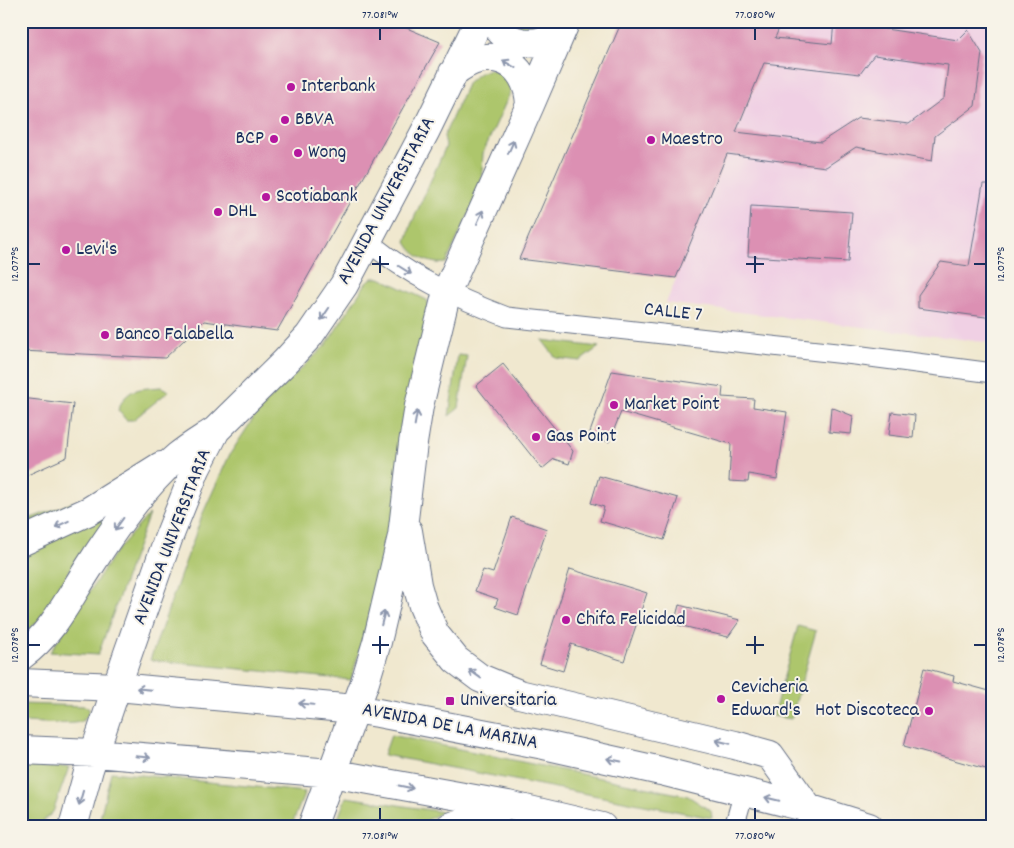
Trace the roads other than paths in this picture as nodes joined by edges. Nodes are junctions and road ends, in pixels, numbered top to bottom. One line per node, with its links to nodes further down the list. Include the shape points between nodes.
1 (479, 21): 4 (main road, AVENIDA UNIVERSITARIA)
2 (493, 21): 3 (main road, via 502,33 528,44 543,42)
3 (562, 29): 5 (main road)
4 (453, 73): 5 (main road, one-way to 4, via 530,91 524,78 503,60 476,59); 6 (main road, AVENIDA UNIVERSITARIA)
5 (530, 105): 7 (main road, one-way to 5)
6 (368, 241): 7 (street, CALLE 7, one-way to 7, via 410,273); 9 (main road, AVENIDA UNIVERSITARIA, one-way to 9, via 309,336)
7 (447, 291): 8 (street, CALLE 7, via 507,317); 11 (main road, one-way to 7, via 418,406)
8 (993, 373)
9 (216, 430): 10 (main road); 15 (main road, AVENIDA UNIVERSITARIA, via 196,469 168,539)
10 (179, 455): 12 (main road, one-way to 12, via 90,511); 13 (main road, one-way to 13, via 127,513 50,629 36,646)
11 (405, 512): 16 (main road, one-way to 11, via 377,642 401,544); 22 (main road, one-way to 11, via 770,755 519,694 480,678 456,660 435,634 417,585)
12 (21, 542)
13 (21, 656)
14 (21, 683): 15 (main road, AVENIDA DE LA MARINA)
15 (117, 687): 16 (main road, AVENIDA DE LA MARINA, one-way to 15); 18 (main road, AVENIDA UNIVERSITARIA)
16 (354, 709): 19 (main road); 20 (main road, AVENIDA DE LA MARINA, one-way to 16, via 544,745)
17 (21, 750): 18 (main road)
18 (94, 753): 19 (main road, one-way to 19); 23 (main road, AVENIDA UNIVERSITARIA, one-way to 23)
19 (331, 773): 21 (main road, one-way to 21); 24 (main road)
20 (744, 792): 22 (main road, AVENIDA DE LA MARINA, one-way to 20); 27 (street)
21 (508, 805): 25 (main road); 26 (main road)
22 (808, 808): 28 (main road, AVENIDA DE LA MARINA)
23 (73, 827)
24 (312, 827)
25 (450, 827)
26 (602, 827)
27 (734, 827)
28 (869, 827)

